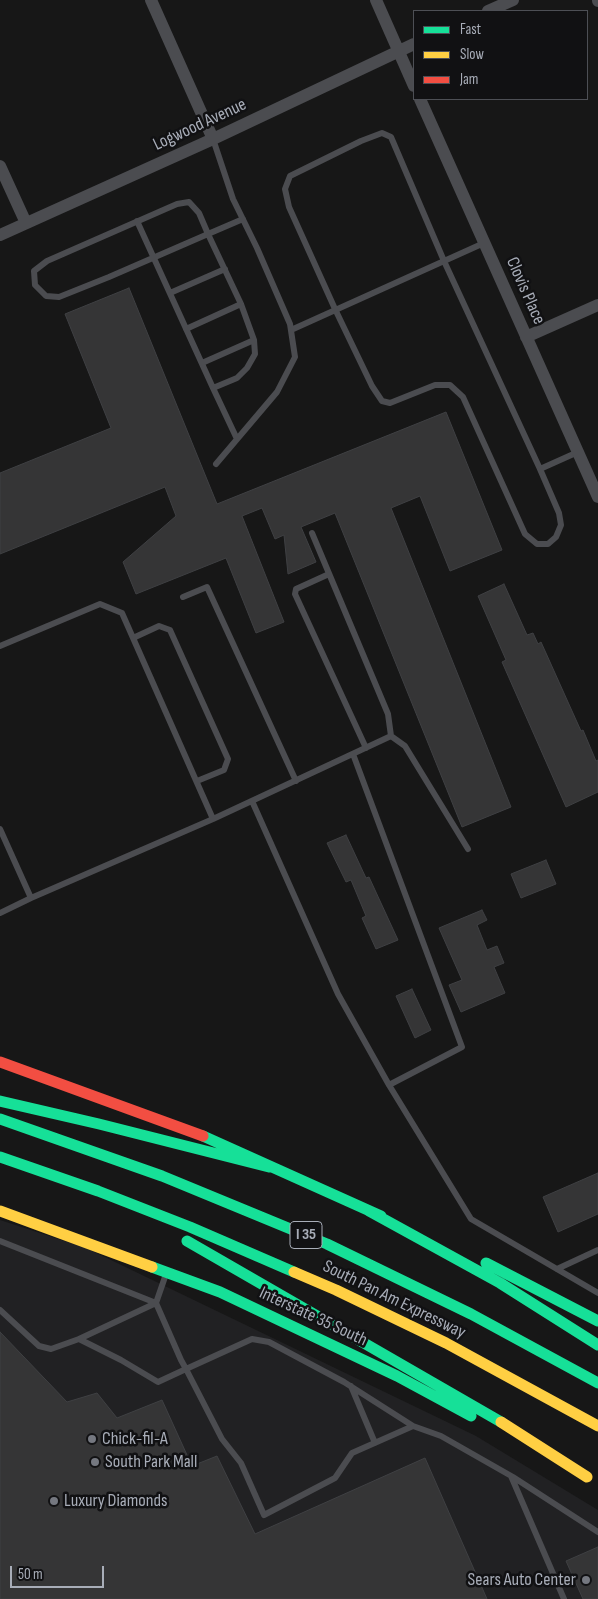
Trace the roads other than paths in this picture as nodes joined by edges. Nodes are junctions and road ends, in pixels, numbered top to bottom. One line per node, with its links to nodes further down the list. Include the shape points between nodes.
1 (150, 0): 9 (street)
2 (376, 0): 6 (street)
3 (513, 0): 4 (street)
4 (490, 10)
5 (413, 44): 6 (street, Logwood Avenue)
6 (398, 51): 7 (street); 9 (street, Logwood Avenue)
7 (413, 84)
8 (420, 100): 16 (street, Clovis Place)
9 (213, 139): 11 (lane); 13 (street, Logwood Avenue)
10 (0, 166): 13 (street)
11 (243, 219): 14 (lane); 25 (lane)
12 (137, 221): 14 (lane, via 189,202 199,213); 17 (lane); 17 (lane, via 47,261 34,271 35,285 46,296 59,297)
13 (26, 223): 15 (street, Logwood Avenue)
14 (208, 234): 17 (lane); 19 (lane)
15 (0, 235)
16 (484, 243): 18 (lane); 26 (street, Clovis Place)
17 (153, 258): 20 (lane)
18 (444, 261): 23 (lane); 23 (lane, via 391,137 382,133 361,141 290,176 285,189 289,207); 33 (lane)
19 (225, 269): 20 (lane); 21 (lane)
20 (170, 293): 24 (lane)
21 (241, 304): 24 (lane); 27 (lane)
22 (598, 305): 26 (street)
23 (335, 309): 25 (lane); 33 (lane, via 382,401 390,403 435,385 450,385 463,397 525,534 537,544 548,544 556,537 561,525)
24 (186, 329): 28 (lane)
25 (291, 330): 30 (lane, via 294,357 277,392)
26 (526, 336): 31 (street, Clovis Place)
27 (254, 340): 28 (lane); 29 (lane, via 255,354 247,368 237,378)
28 (202, 363): 29 (lane)
29 (213, 388): 30 (lane)
30 (237, 439): 32 (lane)
31 (578, 452): 33 (lane); 34 (street, Clovis Place)
32 (216, 464)
33 (540, 469)
34 (598, 497)
35 (312, 533): 36 (lane)
36 (329, 574): 40 (lane, via 388,714); 41 (lane, via 296,589 295,594)
37 (184, 597): 44 (lane, via 206,586)
38 (133, 638): 39 (lane, via 122,613 100,604); 43 (lane); 43 (lane, via 159,626 170,630 228,759 224,770)
39 (0, 646)
40 (391, 736): 41 (lane); 48 (lane, via 405,746)
41 (366, 748): 42 (lane)
42 (353, 754): 44 (lane); 52 (lane, via 462,1046)
43 (197, 781): 46 (lane)
44 (296, 781): 45 (lane)
45 (252, 801): 46 (lane); 52 (lane, via 338,994)
46 (214, 819): 49 (lane)
47 (0, 829): 49 (lane)
48 (468, 849)
49 (31, 898): 50 (lane)
50 (0, 913)
51 (0, 1062): 56 (main road, via 201,1135)
52 (389, 1085): 62 (lane, via 471,1220)
53 (0, 1101): 56 (main road)
54 (0, 1119): 71 (main road, South Pan Am Expressway / I 35, via 162,1176 327,1244 471,1314)
55 (0, 1158): 57 (main road, South Pan Am Expressway / I 35)
56 (269, 1167): 58 (main road)
57 (98, 1192): 74 (main road, South Pan Am Expressway / I 35, via 199,1231 362,1302 446,1343); 77 (main road, via 483,1410)
58 (369, 1211): 67 (main road, via 473,1256); 69 (main road, via 500,1283)
59 (0, 1212): 63 (main road, Interstate 35 South)
60 (0, 1241): 65 (lane)
61 (598, 1250): 62 (lane)
62 (557, 1269): 64 (lane)
63 (167, 1272): 65 (lane); 77 (main road, Interstate 35 South, via 220,1292 397,1376)
64 (598, 1293)
65 (156, 1303): 68 (lane); 70 (lane)
66 (0, 1310): 68 (lane, via 39,1346 51,1349)
67 (598, 1321)
68 (79, 1338): 70 (lane, via 158,1382)
69 (598, 1346)
70 (186, 1369): 72 (lane, via 252,1339 269,1342); 75 (lane, via 222,1439 240,1463 264,1515 335,1478 352,1453)
71 (598, 1383)
72 (350, 1386): 73 (lane); 75 (lane)
73 (413, 1426): 75 (lane); 76 (lane, via 441,1436)
74 (598, 1426)
75 (375, 1443)
76 (511, 1476): 79 (lane); 80 (lane)
77 (586, 1477): 78 (main road, Interstate 35 South)
78 (598, 1485)
79 (598, 1532)
80 (564, 1599)

